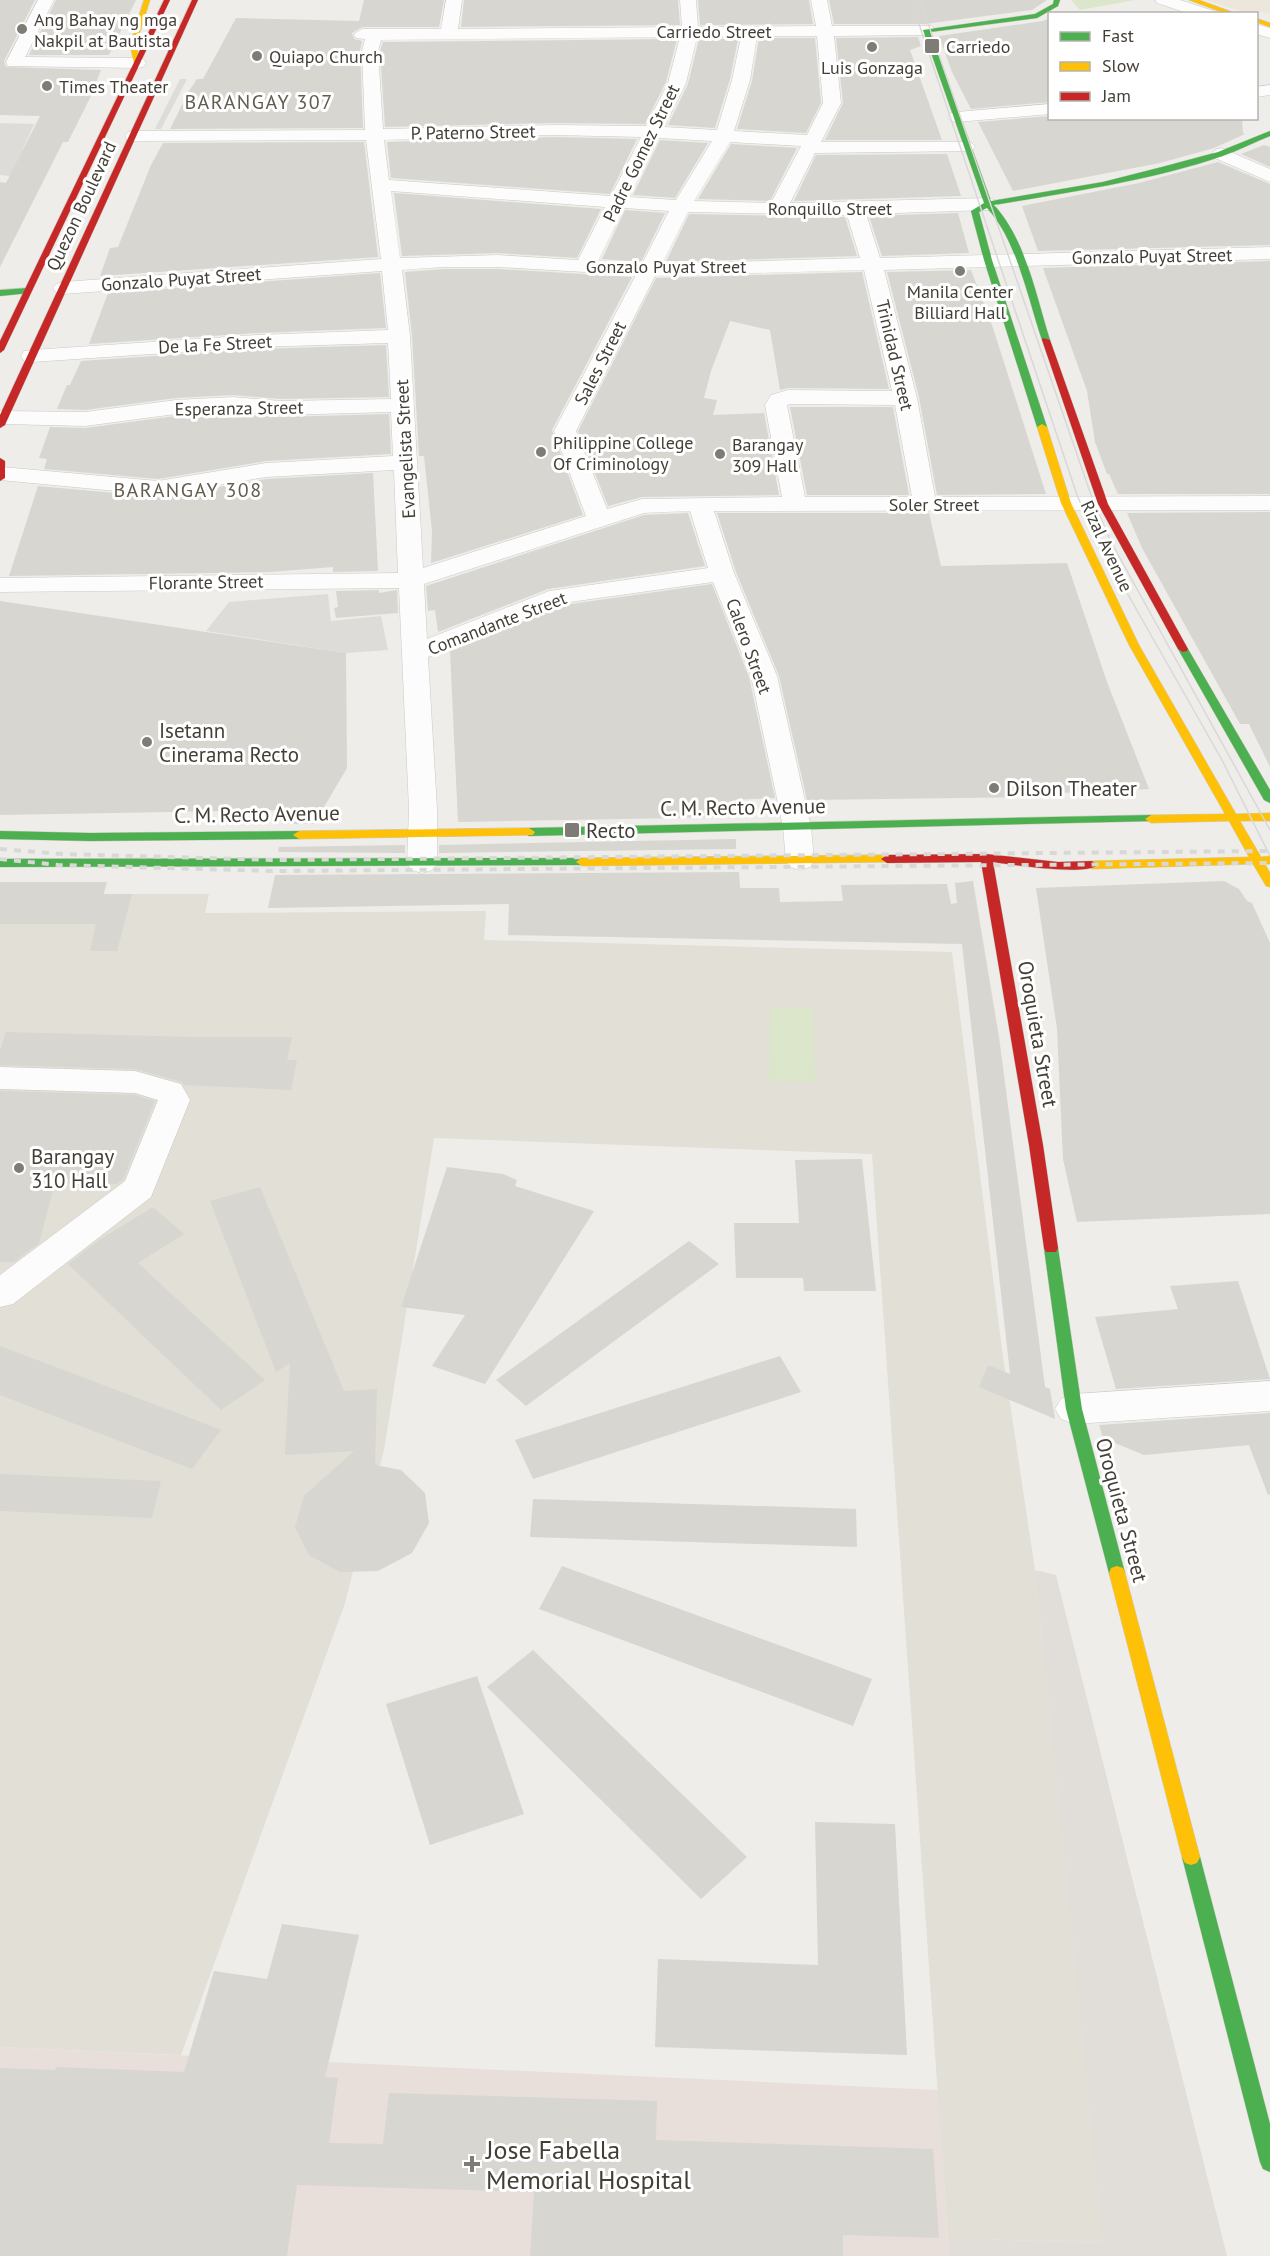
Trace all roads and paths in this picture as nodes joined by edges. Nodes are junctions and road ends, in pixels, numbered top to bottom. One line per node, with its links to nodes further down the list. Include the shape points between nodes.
1 (45, 0): 19 (street, via 14,62)
2 (147, 0): 19 (main road, Quezon Boulevard, via 133,45)
3 (167, 0): 19 (main road, Quezon Boulevard)
4 (454, 0): 18 (street)
5 (687, 0): 15 (street, Padre Gomez Street)
6 (819, 0): 13 (street)
7 (1057, 0): 14 (main road, Carriedo Street, via 1056,6 1037,16)
8 (1163, 0): 11 (street)
9 (1192, 0): 12 (main road)
10 (195, 1): 24 (main road, Quezon Boulevard)
11 (1202, 12)
12 (1230, 12)
13 (825, 30): 14 (street, Carriedo Street); 16 (street, Carriedo Street); 27 (street, via 832,103)
14 (926, 30): 21 (main road, Rizal Avenue)
15 (690, 31): 16 (street, Carriedo Street); 18 (street, Carriedo Street); 22 (street, Padre Gomez Street, via 677,83)
16 (750, 31): 26 (street, Sales Street, via 741,80)
17 (368, 34): 18 (street, Carriedo Street); 25 (street, Evangelista Street)
18 (449, 34)
19 (137, 63): 45 (main road, Quezon Boulevard)
20 (1048, 110): 21 (street)
21 (957, 117): 28 (main road, Rizal Avenue)
22 (654, 132): 25 (street, P. Paterno Street, via 554,130); 26 (street, P. Paterno Street); 32 (street, Padre Gomez Street)
23 (1270, 133): 29 (main road, Ronquillo Street)
24 (134, 135): 25 (street, P. Paterno Street); 44 (main road, Quezon Boulevard)
25 (374, 135): 31 (street, Evangelista Street)
26 (724, 136): 27 (street, P. Paterno Street); 34 (street, Sales Street)
27 (811, 145): 28 (street, P. Paterno Street); 35 (street)
28 (966, 147): 33 (main road, Rizal Avenue)
29 (1221, 154): 30 (street); 33 (main road, Ronquillo Street, via 1103,184)
30 (1270, 176)
31 (381, 185): 32 (street, Ronquillo Street); 40 (street, Evangelista Street)
32 (618, 201): 34 (street, Ronquillo Street); 42 (street, Padre Gomez Street)
33 (988, 204): 36 (street, Ronquillo Street); 38 (main road, Rizal Avenue, via 997,211); 39 (main road, Rizal Avenue, via 975,212)
34 (682, 205): 35 (street, Ronquillo Street); 43 (street, Sales Street)
35 (778, 209): 36 (street, Ronquillo Street)
36 (855, 209): 41 (street, Trinidad Street)
37 (1270, 254): 38 (street, Gonzalo Puyat Street)
38 (1018, 259): 39 (street, Gonzalo Puyat Street); 60 (main road, Rizal Avenue)
39 (988, 260): 41 (street, Gonzalo Puyat Street); 55 (main road, Rizal Avenue)
40 (392, 263): 42 (street, Gonzalo Puyat Street, via 498,261); 44 (street, Gonzalo Puyat Street); 47 (street, Evangelista Street)
41 (873, 264): 43 (street, Gonzalo Puyat Street); 50 (street, Trinidad Street)
42 (585, 266): 43 (street, Gonzalo Puyat Street)
43 (648, 270): 61 (street, Sales Street, via 565,431)
44 (63, 288): 49 (main road, Quezon Boulevard)
45 (27, 291): 46 (main road); 48 (main road, Quezon Boulevard)
46 (0, 293)
47 (399, 336): 49 (street, De la Fe Street); 51 (street, Evangelista Street)
48 (0, 350)
49 (32, 356): 52 (main road, Quezon Boulevard)
50 (906, 398): 58 (street, via 779,400 776,405); 59 (street, Trinidad Street)
51 (402, 405): 52 (street, Esperanza Street, via 176,407 85,419); 53 (street, Evangelista Street)
52 (2, 421)
53 (405, 462): 54 (street, via 266,470 158,488); 63 (street, Evangelista Street)
54 (1, 471)
55 (1066, 503): 59 (street, Soler Street); 60 (street, Soler Street); 68 (main road, Rizal Avenue, via 1134,645)
56 (1270, 503): 60 (street, Soler Street)
57 (700, 504): 58 (street, Soler Street); 61 (street, Soler Street, via 642,506); 62 (street, Calero Street)
58 (795, 504): 59 (street, Soler Street)
59 (925, 504)
60 (1102, 504): 66 (main road, Rizal Avenue)
61 (599, 518): 63 (street)
62 (722, 573): 65 (street, Comandante Street, via 558,596); 69 (street, Calero Street, via 764,676)
63 (412, 580): 64 (street, Florante Street); 65 (street, Evangelista Street)
64 (0, 585)
65 (415, 653): 70 (street, Evangelista Street)
66 (1270, 800)
67 (1270, 817): 68 (main road, C. M. Recto Avenue)
68 (1235, 819): 69 (main road, C. M. Recto Avenue); 72 (main road, Rizal Avenue)
69 (797, 826): 70 (main road, C. M. Recto Avenue); 77 (street, Calero Street)
70 (424, 834): 71 (main road, C. M. Recto Avenue); 79 (street, Evangelista Street)
71 (0, 835)
72 (1253, 840): 73 (main road); 76 (main road, Rizal Avenue)
73 (1227, 841)
74 (1031, 850): 75 (main road)
75 (986, 858): 76 (main road, via 1058,866); 77 (main road); 84 (main road, Oroquieta Street, via 1036,1146)
76 (1264, 860): 80 (main road, Rizal Avenue)
77 (800, 861): 79 (main road)
78 (0, 862): 79 (main road)
79 (422, 864)
80 (1270, 883)
81 (0, 1078): 82 (street, via 135,1082 170,1092 174,1100 139,1188)
82 (0, 1294)
83 (1270, 1396): 84 (street)
84 (1074, 1409): 85 (main road, Oroquieta Street)
85 (1270, 2162)

